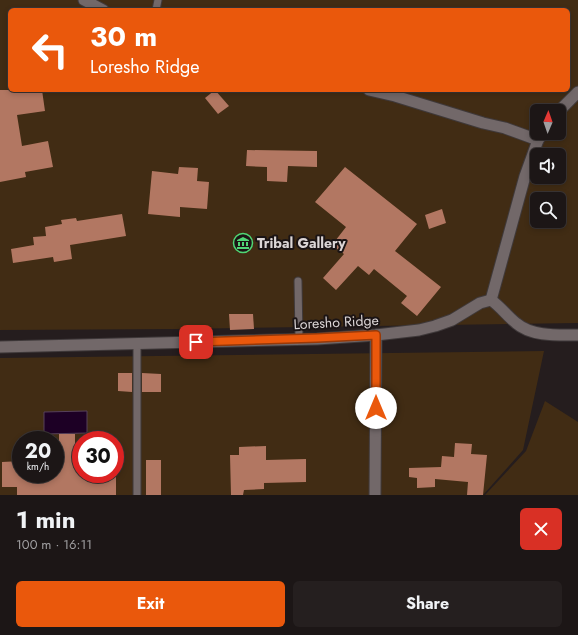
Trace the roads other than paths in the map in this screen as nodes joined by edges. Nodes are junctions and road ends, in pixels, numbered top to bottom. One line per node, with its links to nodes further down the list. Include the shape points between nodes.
1 (84, 0): 2 (main road)
2 (98, 8)
3 (378, 92): 6 (main road, via 483,123)
4 (578, 92): 5 (main road)
5 (566, 104)
6 (530, 134)
7 (538, 140): 9 (main road, via 525,176)
8 (298, 281): 12 (lane)
9 (491, 300): 10 (main road, Loresho Ridge, via 435,326); 11 (main road, via 526,329 544,334)
10 (376, 335): 12 (main road, Loresho Ridge); 16 (main road)
11 (578, 335)
12 (299, 339): 13 (main road, Loresho Ridge)
13 (137, 343): 14 (main road, Loresho Ridge); 15 (lane)
14 (0, 347)
15 (137, 495)
16 (375, 495)

